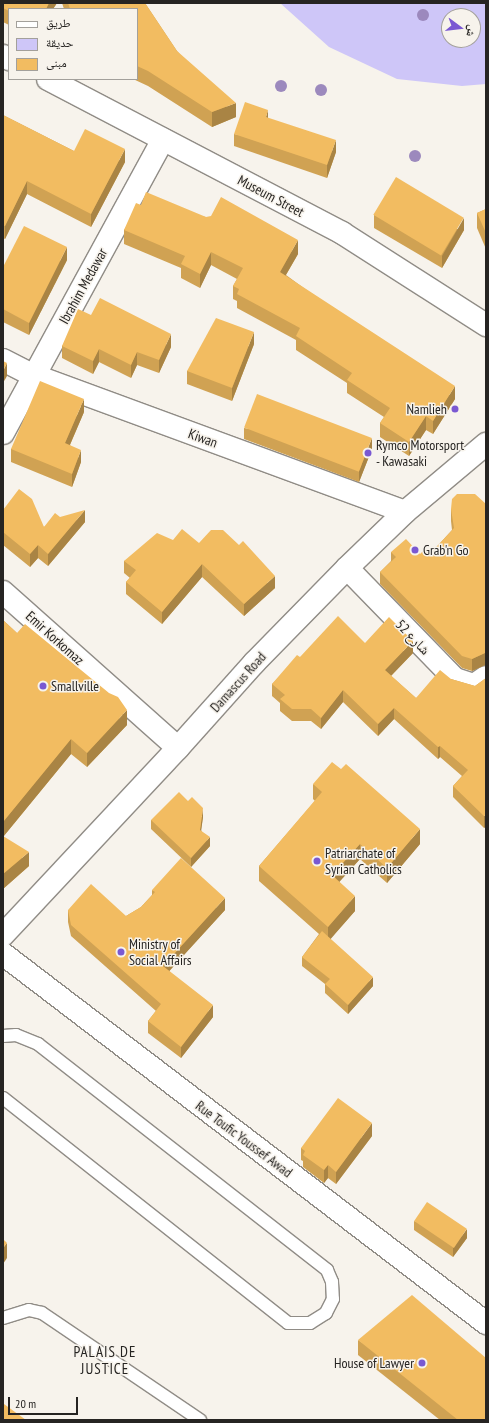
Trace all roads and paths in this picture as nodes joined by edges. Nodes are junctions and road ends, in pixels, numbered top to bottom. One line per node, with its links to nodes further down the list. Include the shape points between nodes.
1 (50, 80): 2 (street, Museum Street)
2 (163, 140): 3 (street, Museum Street, via 342,233); 5 (street, Ibrahim Medawar)
3 (486, 326)
4 (3, 360): 5 (street, Kiwan)
5 (33, 375): 6 (street, Ibrahim Medawar); 8 (street, Kiwan)
6 (3, 433)
7 (485, 447): 8 (street, Damascus Road)
8 (405, 512): 9 (street, Damascus Road)
9 (347, 568): 11 (street, شارع 52, via 455,679 474,685); 12 (street, Damascus Road, via 254,663)
10 (3, 592): 12 (street, Emir Korkomaz)
11 (486, 677)
12 (178, 748): 13 (street, Damascus Road)
13 (3, 935)
14 (3, 954): 18 (street, Rue Toufic Youssef Awad)
15 (3, 1036): 16 (lane, via 16,1035 38,1044 327,1270 332,1282 333,1299 326,1313 310,1323 288,1323)
16 (3, 1098)
17 (3, 1318): 19 (lane, via 29,1310 42,1313)
18 (486, 1323)
19 (200, 1420)

